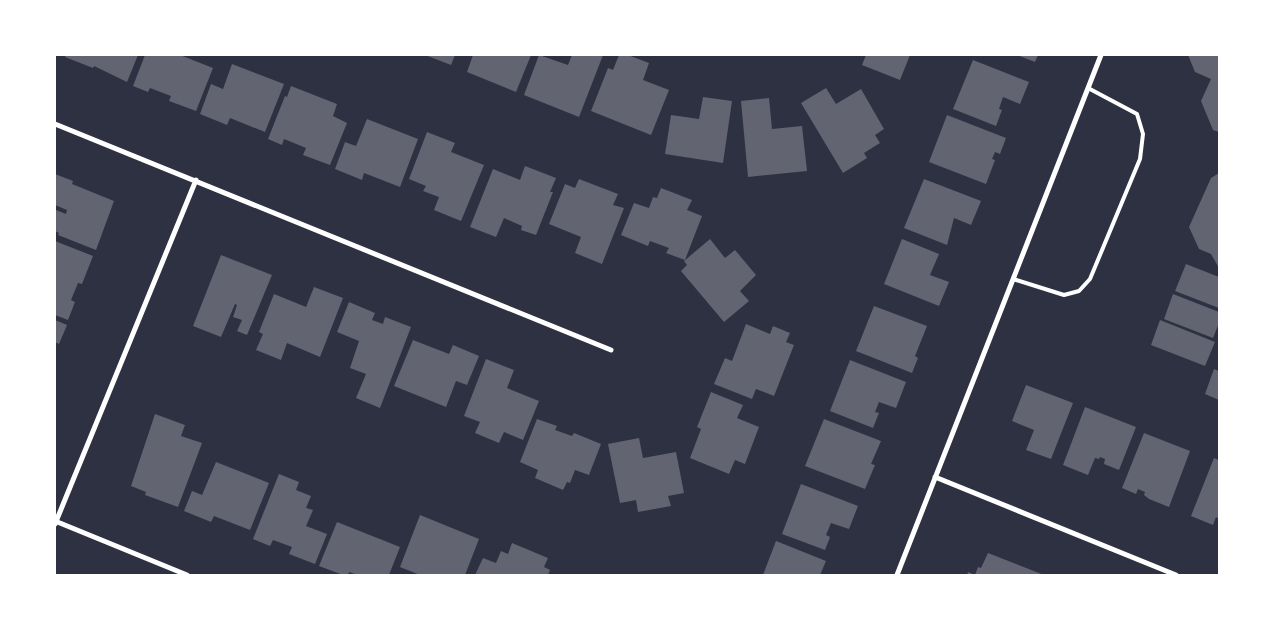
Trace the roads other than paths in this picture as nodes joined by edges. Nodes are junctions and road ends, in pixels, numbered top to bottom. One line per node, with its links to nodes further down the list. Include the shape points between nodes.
1 (1101, 55): 2 (street)
2 (1088, 88): 5 (street); 5 (lane, via 1137,114 1143,134 1140,159 1090,279 1079,291 1064,295)
3 (55, 124): 4 (street)
4 (196, 180): 6 (street); 8 (street)
5 (1012, 279): 7 (street)
6 (611, 350)
7 (935, 477): 10 (street); 11 (street)
8 (55, 522): 9 (street)
9 (187, 575)
10 (897, 575)
11 (1176, 575)

